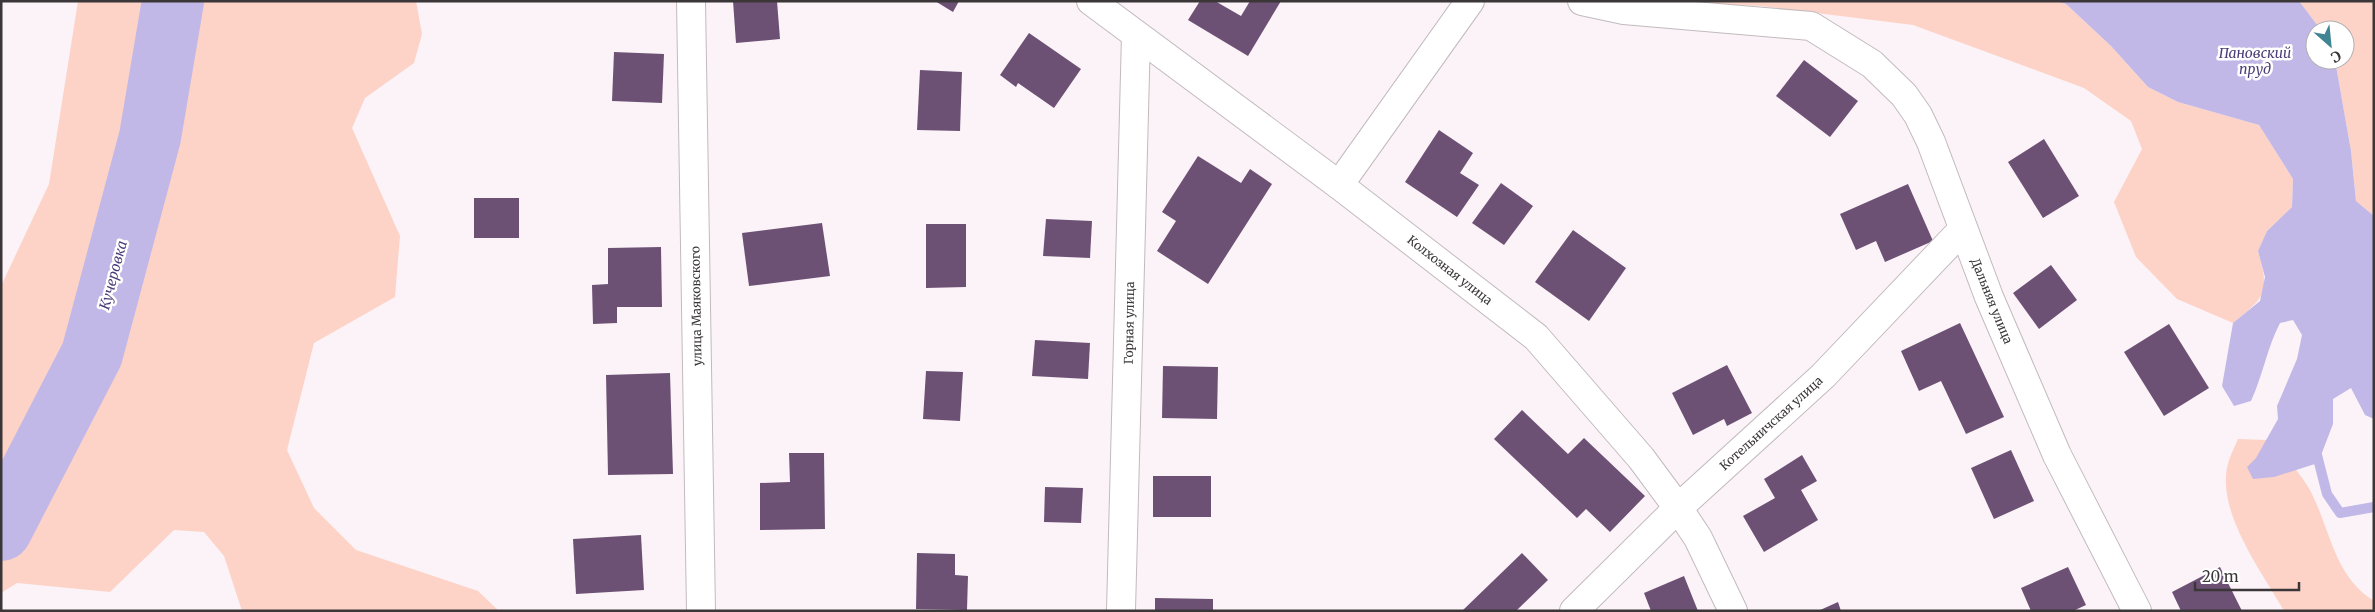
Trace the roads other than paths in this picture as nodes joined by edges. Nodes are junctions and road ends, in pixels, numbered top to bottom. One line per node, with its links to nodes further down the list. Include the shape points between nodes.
1 (691, 1): 9 (street, улица Маяковского)
2 (1091, 1): 5 (street, Колхозная улица)
3 (1470, 1): 6 (street)
4 (1582, 1): 7 (street, Дальняя улица, via 1624,10 1811,26 1872,64 1914,108 1931,142)
5 (1136, 35): 6 (street, Колхозная улица); 10 (street, Горная улица)
6 (1339, 185): 8 (street, Колхозная улица, via 1536,337 1641,458)
7 (1963, 229): 8 (street, Котельничская улица, via 1824,376); 13 (street, Дальняя улица, via 2057,455)
8 (1678, 508): 11 (street, Котельничская улица); 12 (street, Колхозная улица, via 1698,538)
9 (701, 611)
10 (1121, 611)
11 (1574, 611)
12 (1733, 611)
13 (2137, 611)

